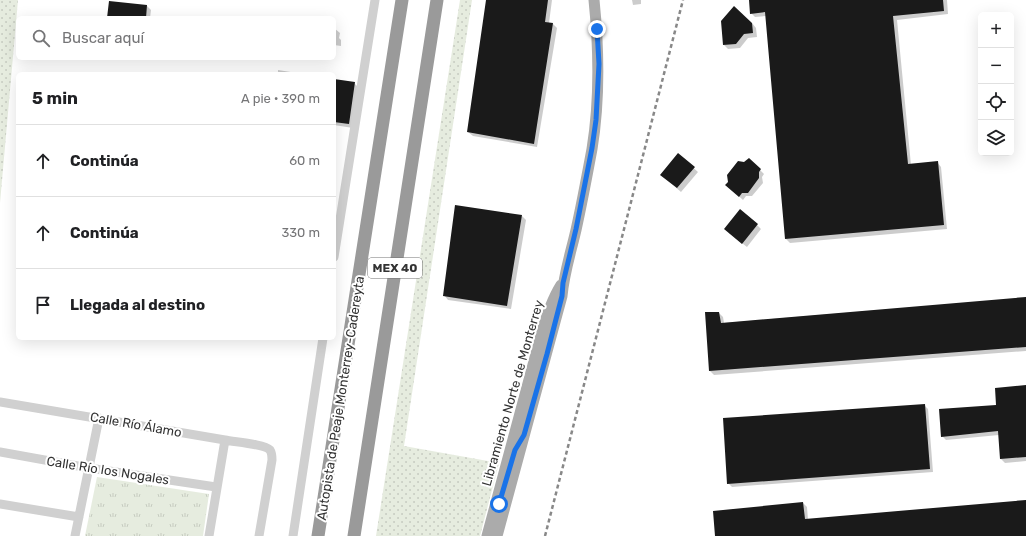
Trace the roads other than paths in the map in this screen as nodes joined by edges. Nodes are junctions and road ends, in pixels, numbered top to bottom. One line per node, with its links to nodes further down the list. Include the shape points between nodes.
1 (375, 0): 5 (street)
2 (402, 0): 23 (highway, Autopista de Peaje Monterrey-Cadereyta / MEX 40)
3 (437, 0): 24 (highway, MEX 40)
4 (594, 0): 6 (main road, Libramiento Norte de Monterrey, via 599,64 596,120 578,222)
5 (336, 244)
6 (563, 283): 8 (main road, Libramiento Norte de Monterrey, via 550,305); 11 (main road, Libramiento Norte de Monterrey, via 562,296)
7 (323, 340): 22 (street)
8 (534, 358): 11 (main road); 18 (main road, Libramiento Norte de Monterrey)
9 (0, 402): 10 (street, Calle Río Álamo)
10 (99, 418): 12 (street, Calle Río Álamo); 14 (street)
11 (524, 435): 18 (main road, via 515,450); 26 (main road, Libramiento Norte de Monterrey)
12 (225, 440): 15 (street); 21 (street, Calle Río Álamo, via 266,448 271,452 272,460)
13 (0, 452): 14 (street, Calle Río los Nogales)
14 (89, 468): 15 (street, Calle Río los Nogales); 17 (street)
15 (216, 487): 20 (street)
16 (0, 504): 17 (street)
17 (79, 517): 19 (street)
18 (492, 518): 25 (main road, Libramiento Norte de Monterrey)
19 (75, 536)
20 (208, 536)
21 (259, 536)
22 (293, 536)
23 (318, 536)
24 (354, 536)
25 (487, 536)
26 (497, 536)

